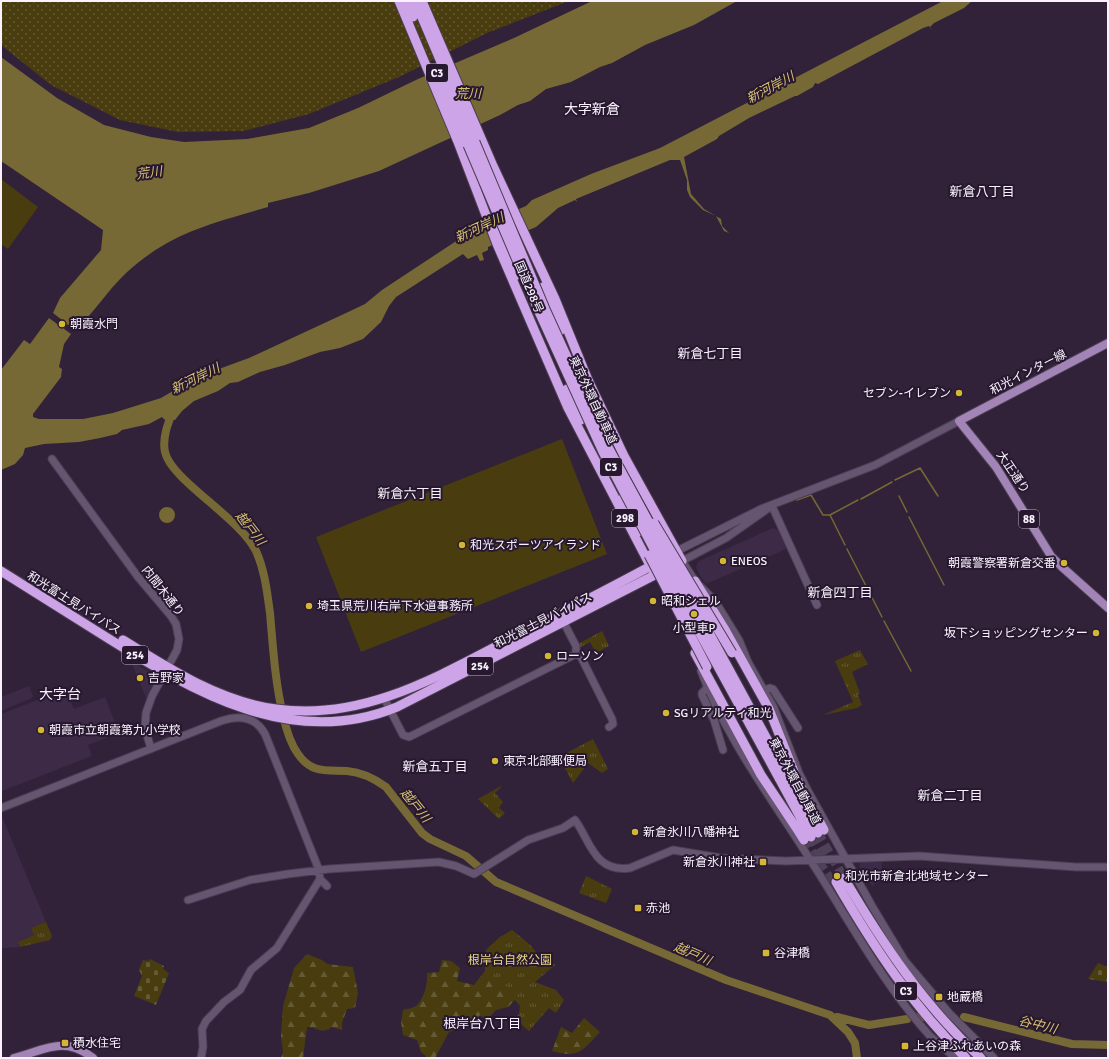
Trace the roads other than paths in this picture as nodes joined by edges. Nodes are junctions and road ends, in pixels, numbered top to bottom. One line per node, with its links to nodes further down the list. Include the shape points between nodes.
1 (399, 1): 16 (highway, 国道298号 / 298, via 497,244 568,408)
2 (406, 1): 5 (highway, 東京外環自動車道 / C3, bridge)
3 (415, 1): 5 (highway, 東京外環自動車道 / C3, bridge)
4 (422, 1): 9 (highway, 国道298号 / 298, via 588,380)
5 (486, 180): 8 (highway, 東京外環自動車道 / C3, bridge, via 562,364); 9 (highway, bridge, via 524,244 582,378); 11 (highway, 東京外環自動車道 / C3, bridge, via 576,380); 16 (highway, bridge, via 519,281 582,424 635,532)
6 (1108, 344): 7 (main road, 和光インター線)
7 (959, 421): 13 (street, via 875,465); 26 (main road, 大正通り / 88, via 996,467 1052,556)
8 (603, 452): 31 (highway, bridge, via 649,555); 43 (highway, 東京外環自動車道 / C3, bridge, via 657,555)
9 (624, 456): 12 (highway, 国道298号 / 298)
10 (53, 461): 32 (street, 内間木通り, via 138,577 174,620 178,644)
11 (619, 468): 29 (highway, bridge); 43 (highway, 東京外環自動車道 / C3, bridge)
12 (649, 503): 17 (highway, 国道298号 / 298); 18 (highway)
13 (771, 506): 14 (street); 15 (street); 17 (street)
14 (756, 518): 15 (street, via 768,516); 19 (street, via 726,538)
15 (780, 524): 25 (street)
16 (636, 540): 21 (highway, 国道298号 / 298)
17 (677, 551): 18 (highway, 和光富士見バイパス / 254); 19 (highway, 国道298号 / 298)
18 (662, 559): 21 (highway, 和光富士見バイパス / 254); 23 (highway)
19 (682, 561): 23 (highway, 和光富士見バイパス / 254); 24 (street)
20 (1, 564): 32 (highway, 和光富士見バイパス / 254)
21 (650, 566): 23 (highway, 国道298号 / 298); 35 (highway, 和光富士見バイパス / 254, via 444,672)
22 (1, 571): 32 (highway, 和光富士見バイパス / 254)
23 (658, 573): 27 (highway, 和光富士見バイパス / 254); 28 (street)
24 (695, 581): 34 (street, via 720,607); 44 (highway, via 769,709)
25 (817, 605)
26 (1108, 608)
27 (564, 623): 30 (street, via 576,646); 36 (highway, 和光富士見バイパス / 254)
28 (694, 653): 33 (street); 46 (highway, via 797,828)
29 (732, 653)
30 (576, 654): 36 (street, via 410,737 403,735); 38 (street, via 581,657 612,719 613,724)
31 (707, 668)
32 (167, 670): 37 (highway, 和光富士見バイパス / 254, via 232,704); 41 (street, 内間木通り, via 152,696 146,713 145,728)
33 (707, 688): 42 (street, via 702,695 714,720); 48 (street, via 752,771)
34 (764, 690): 39 (street, via 773,689); 47 (street, via 782,725 799,773)
35 (384, 698): 36 (street); 37 (highway, 和光富士見バイパス / 254, via 340,710)
36 (390, 710): 37 (highway, 和光富士見バイパス / 254, via 343,721 318,723 295,721)
37 (277, 714)
38 (609, 728)
39 (798, 728)
40 (773, 733): 44 (highway)
41 (150, 749): 45 (street); 50 (street, via 234,717 256,723 265,734)
42 (723, 750)
43 (782, 776): 46 (highway, 東京外環自動車道 / C3)
44 (799, 784): 46 (highway)
45 (1, 808)
46 (814, 835)
47 (845, 859): 48 (street); 49 (street, via 919,856); 60 (street, via 905,960 949,1013)
48 (811, 860): 50 (street, via 737,859 673,850 630,868 618,868 605,863 592,851 575,820 563,828 528,840 478,873 472,874 456,866 434,862); 57 (street, via 905,1005 932,1038)
49 (1108, 867)
50 (319, 870): 51 (street); 53 (street, via 250,880)
51 (320, 879): 52 (street); 56 (street, via 277,948 251,970 240,990 206,1021 202,1029)
52 (327, 886)
53 (188, 900)
54 (14, 1058): 55 (main road, via 56,1045 78,1049)
55 (93, 1058)
56 (201, 1058)
57 (955, 1058)
58 (966, 1058): 59 (highway, C3, via 937,1029 910,996 856,916 840,880 929,1005)
59 (981, 1058)
60 (994, 1058)

